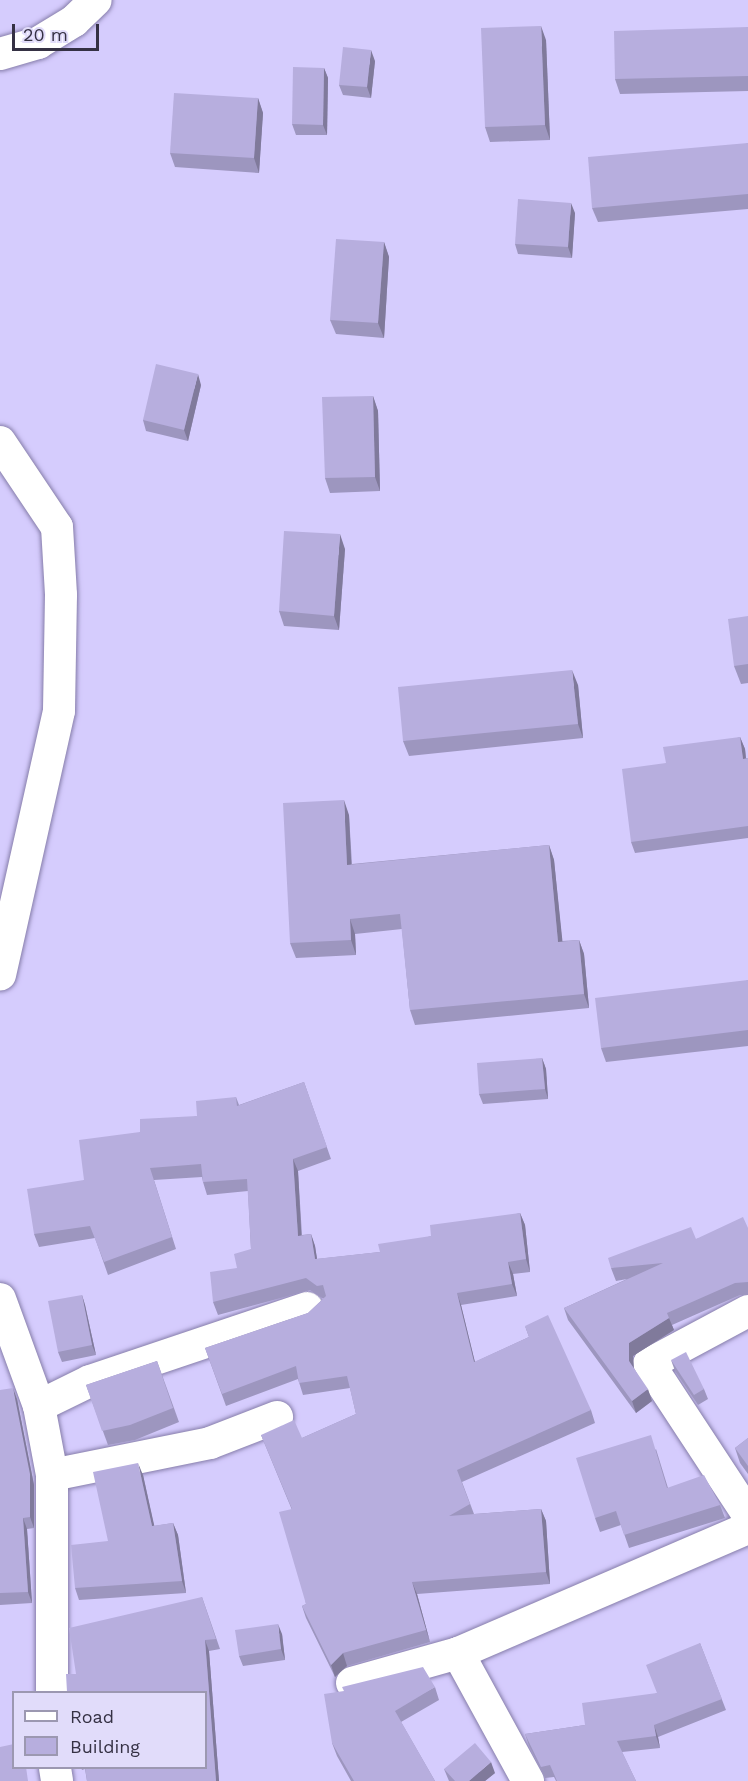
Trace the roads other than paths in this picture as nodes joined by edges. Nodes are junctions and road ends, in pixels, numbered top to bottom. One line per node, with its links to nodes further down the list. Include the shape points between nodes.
1 (96, 0): 2 (street, via 74,21 38,43)
2 (0, 54)
3 (0, 442): 4 (street, via 57,527 61,595 60,711)
4 (0, 974)
5 (0, 1299): 8 (street)
6 (307, 1308): 8 (street, via 90,1381)
7 (748, 1311): 11 (street, via 649,1364)
8 (39, 1406): 10 (street)
9 (277, 1417): 10 (street, via 210,1443)
10 (52, 1475): 15 (street)
11 (748, 1515)
12 (748, 1528): 13 (street)
13 (458, 1653): 14 (street); 16 (street)
14 (352, 1683)
15 (52, 1691)
16 (528, 1781)

